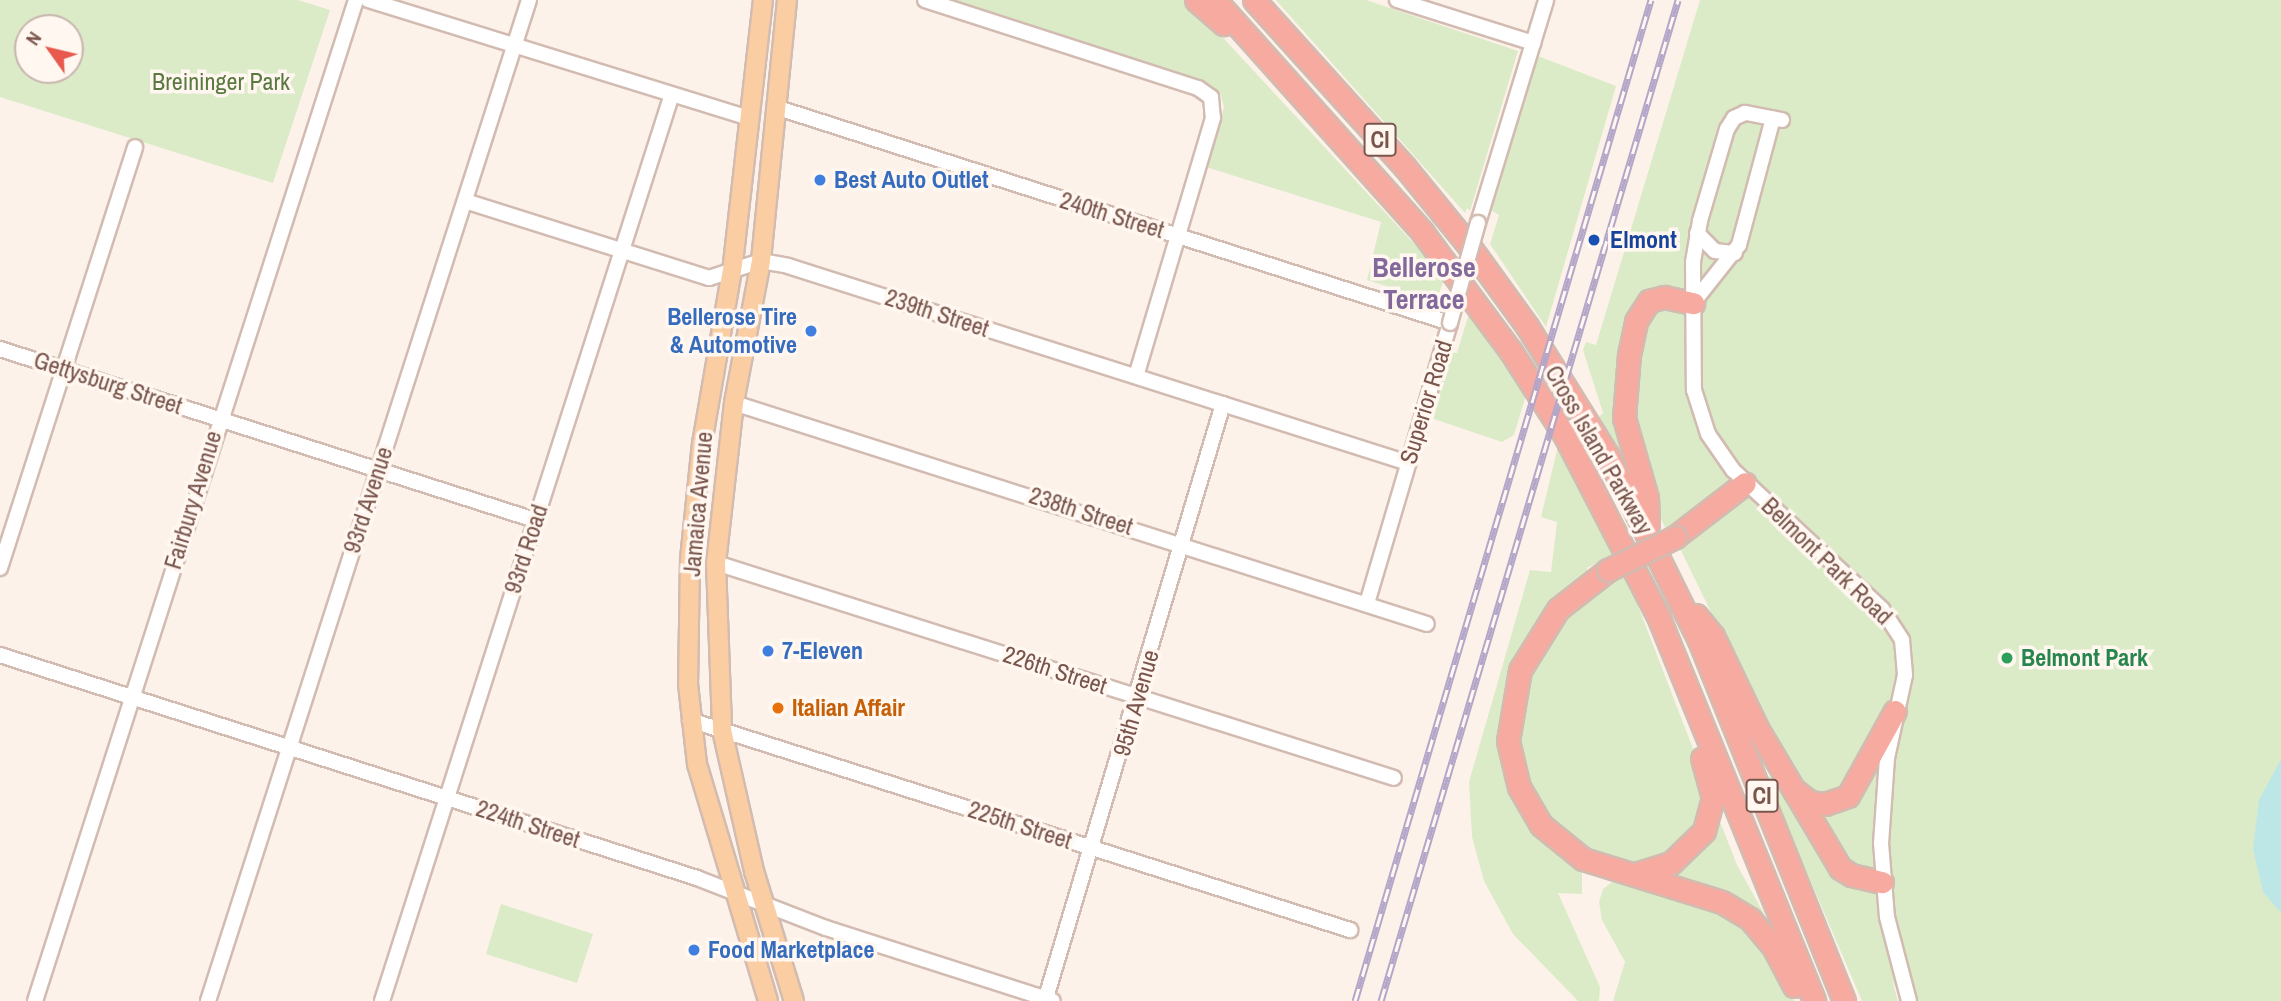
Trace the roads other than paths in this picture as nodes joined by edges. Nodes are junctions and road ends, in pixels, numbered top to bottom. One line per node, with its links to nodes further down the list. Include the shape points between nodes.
1 (356, 0): 33 (street, Fairbury Avenue)
2 (368, 0): 13 (street)
3 (529, 0): 13 (street, 93rd Avenue)
4 (763, 0): 17 (main road, Jamaica Avenue)
5 (787, 0): 16 (main road, Jamaica Avenue)
6 (925, 0): 21 (street, via 1198,88 1211,97 1213,118)
7 (1196, 0): 14 (highway)
8 (1215, 0): 14 (highway, Cross Island Parkway / CI)
9 (1397, 0): 12 (street)
10 (1546, 0): 12 (street, Superior Road)
11 (1259, 5): 38 (highway, Cross Island Parkway / CI, via 1404,166 1499,286 1582,412)
12 (1533, 43): 27 (street, Superior Road, bridge)
13 (514, 47): 15 (street); 19 (street, 93rd Avenue)
14 (1275, 64): 48 (highway, Cross Island Parkway / CI, via 1423,233 1534,387 1632,561)
15 (671, 97): 17 (street); 22 (street, 93rd Road)
16 (775, 107): 21 (street, 240th Street); 24 (main road, Jamaica Avenue)
17 (750, 118): 25 (main road, Jamaica Avenue)
18 (135, 147): 29 (street)
19 (465, 201): 22 (street); 35 (street, 93rd Avenue)
20 (1697, 233): 23 (street, via 1715,251); 23 (street, Belmont Park Road, via 1730,123 1745,113 1777,119); 26 (street, Belmont Park Road)
21 (1178, 236): 27 (street, 240th Street); 30 (street)
22 (622, 251): 25 (street, via 709,278); 37 (street, 93rd Road)
23 (1735, 253): 26 (street, Belmont Park Road)
24 (761, 261): 25 (street); 30 (street, 239th Street); 31 (main road, Jamaica Avenue)
25 (732, 270): 50 (main road, Jamaica Avenue, via 710,386 691,560)
26 (1693, 303): 36 (street, Belmont Park Road, via 1692,371 1698,406 1715,446); 38 (highway, via 1664,297 1649,301 1636,321 1629,355 1624,418 1647,498)
27 (1450, 323): 34 (street, Superior Road)
28 (0, 349): 29 (street, Gettysburg Street)
29 (64, 369): 33 (street, Gettysburg Street); 41 (street)
30 (1136, 376): 32 (street, 239th Street)
31 (734, 402): 39 (street, 238th Street); 40 (main road, Jamaica Avenue)
32 (1223, 404): 34 (street, 239th Street); 39 (street, 95th Avenue)
33 (218, 419): 35 (street, Gettysburg Street); 47 (street, Fairbury Avenue)
34 (1408, 463): 43 (street, Superior Road)
35 (378, 469): 37 (street, Gettysburg Street); 52 (street, 93rd Avenue)
36 (1745, 483): 49 (street, Belmont Park Road, via 1893,622 1906,661); 57 (highway, bridge, via 1675,537 1608,570 1564,603 1528,653 1511,706 1509,756 1525,801 1550,835 1594,864)
37 (535, 520): 55 (street, 93rd Road)
38 (1649, 537): 42 (highway, Cross Island Parkway / CI)
39 (1182, 544): 43 (street, 238th Street); 46 (street, 95th Avenue)
40 (716, 563): 46 (street, 226th Street); 51 (main road, Jamaica Avenue)
41 (0, 568)
42 (1677, 592): 54 (highway, via 1713,636); 70 (highway, Cross Island Parkway / CI)
43 (1367, 603): 44 (street, 238th Street)
44 (1427, 624)
45 (0, 655): 47 (street, 224th Street)
46 (1138, 696): 53 (street, 226th Street); 56 (street, 95th Avenue)
47 (133, 697): 52 (street, 224th Street); 63 (street, Fairbury Avenue)
48 (1695, 708): 57 (highway, via 1700,754 1713,798 1708,822 1682,856); 69 (highway, Cross Island Parkway / CI)
49 (1895, 711): 54 (highway, via 1858,784 1841,801 1810,802); 58 (street, Belmont Park Road, via 1882,798)
50 (690, 720): 51 (street, 225th Street); 59 (main road, Jamaica Avenue)
51 (722, 730): 56 (street, 225th Street); 60 (main road, Jamaica Avenue)
52 (289, 747): 55 (street, 224th Street); 64 (street, 93rd Avenue)
53 (1394, 778)
54 (1792, 788): 58 (highway, via 1840,867 1851,875)
55 (447, 798): 59 (street, 224th Street); 65 (street, 93rd Road)
56 (1093, 848): 61 (street, 225th Street); 62 (street, 95th Avenue)
57 (1633, 875): 68 (highway, via 1722,902 1750,919 1774,948)
58 (1882, 882): 71 (street, Belmont Park Road)
59 (733, 891): 60 (street, 224th Street); 66 (main road, Jamaica Avenue)
60 (765, 905): 62 (street, 224th Street); 67 (main road, Jamaica Avenue)
61 (1350, 930)
62 (1048, 1000)
63 (35, 1001)
64 (208, 1001)
65 (382, 1001)
66 (768, 1001)
67 (794, 1001)
68 (1803, 1001)
69 (1814, 1001)
70 (1844, 1001)
71 (1909, 1001)

